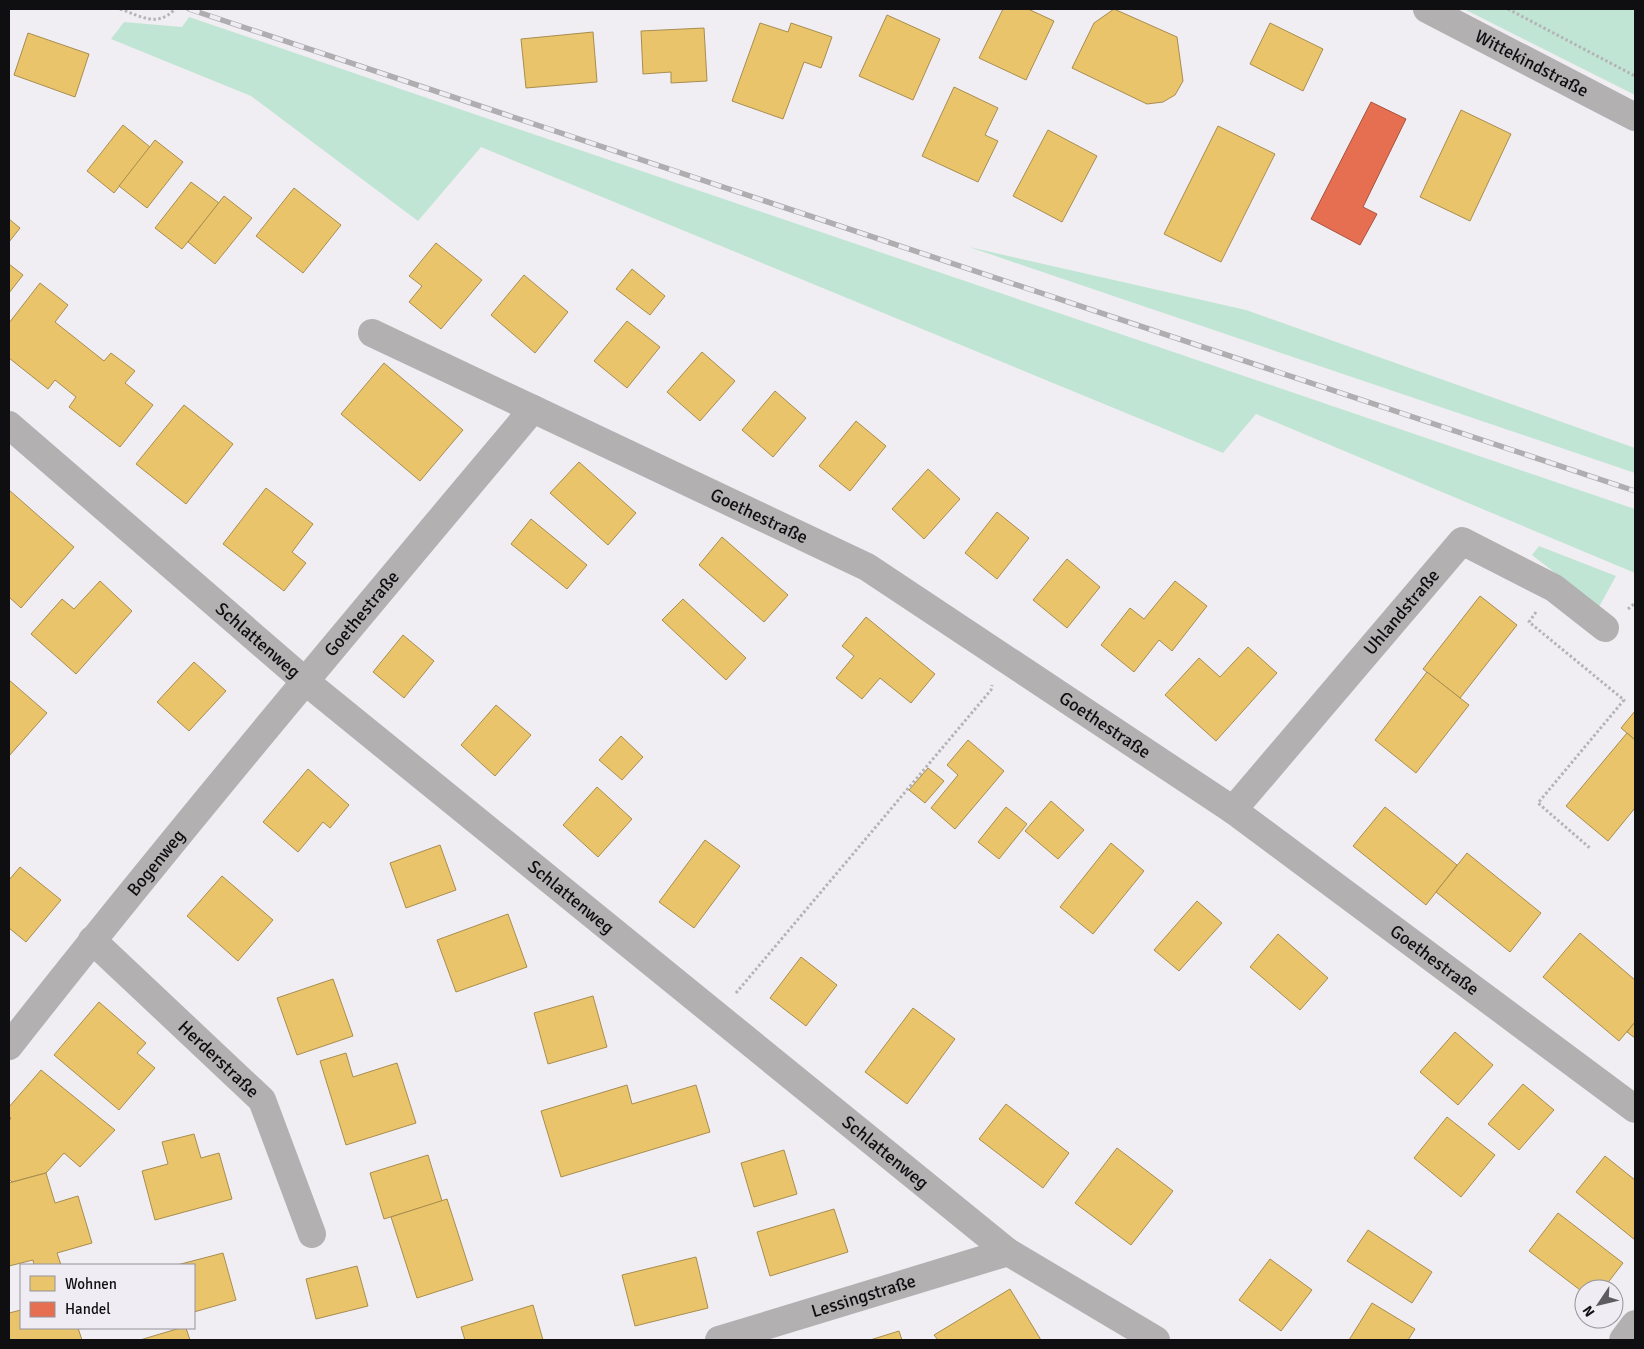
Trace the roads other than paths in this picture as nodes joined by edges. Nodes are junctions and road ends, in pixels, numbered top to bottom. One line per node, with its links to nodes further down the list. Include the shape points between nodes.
1 (1427, 9): 2 (street, Wittekindstraße)
2 (1635, 117)
3 (372, 333): 4 (street, Goethestraße)
4 (533, 409): 7 (street, Goethestraße); 8 (street, Goethestraße, via 867,567)
5 (9, 425): 7 (street, Schlattenweg)
6 (1604, 628): 8 (street, Uhlandstraße, via 1554,588 1462,541)
7 (305, 681): 9 (street, Bogenweg); 13 (street, Schlattenweg)
8 (1233, 810): 11 (street, Goethestraße)
9 (92, 940): 10 (street, Bogenweg); 12 (street, Herderstraße, via 262,1100)
10 (9, 1046)
11 (1635, 1109)
12 (312, 1234)
13 (1008, 1252): 15 (street, Lessingstraße); 16 (street, Schlattenweg)
14 (1635, 1324): 17 (street)
15 (719, 1340)
16 (1156, 1340)
17 (1623, 1340)

